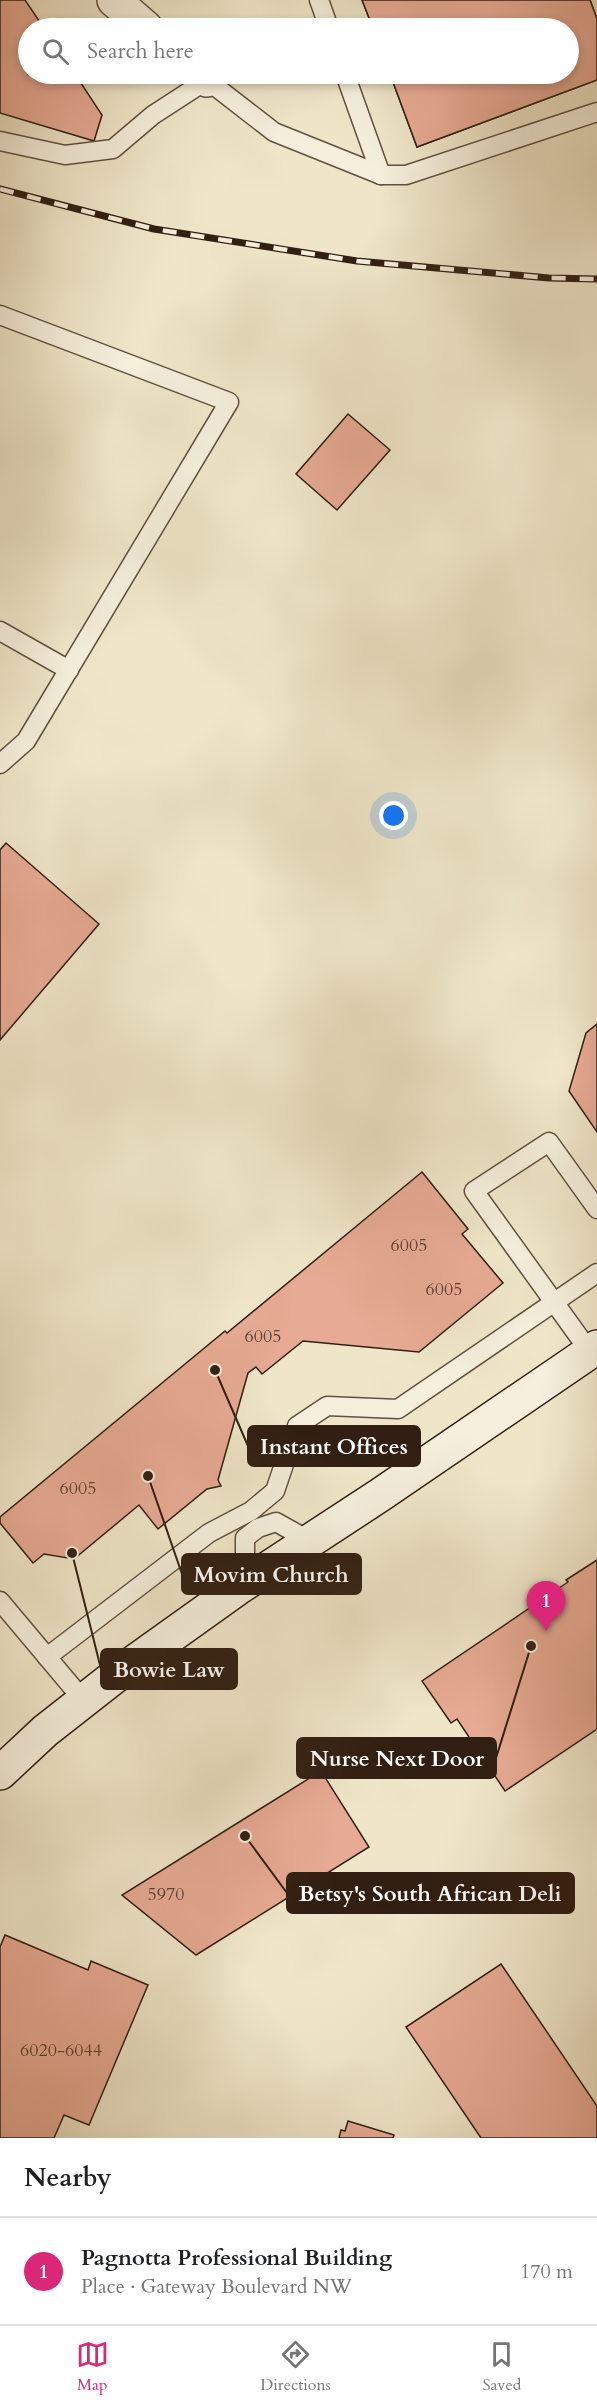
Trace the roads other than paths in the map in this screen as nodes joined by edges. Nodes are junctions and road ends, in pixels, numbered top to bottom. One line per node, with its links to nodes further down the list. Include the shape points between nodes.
1 (114, 0): 3 (main road)
2 (319, 0): 4 (lane)
3 (135, 18)
4 (325, 18)
5 (193, 84): 9 (lane, via 112,148 65,155)
6 (213, 84): 10 (lane, via 274,132)
7 (349, 84): 10 (lane)
8 (597, 112): 10 (lane, via 406,175)
9 (0, 141)
10 (381, 175)
11 (0, 315): 13 (lane, via 229,402)
12 (0, 631): 13 (lane)
13 (69, 670): 14 (lane, via 26,741)
14 (0, 764)
15 (597, 1209): 17 (lane, via 549,1142 474,1191)
16 (597, 1273): 17 (lane)
17 (554, 1304): 18 (lane); 19 (lane, via 398,1409 327,1406 297,1426 274,1491)
18 (594, 1350): 20 (main road)
19 (254, 1520): 20 (lane, via 276,1522); 21 (lane, via 245,1538 245,1565); 23 (lane, via 209,1533)
20 (310, 1541): 21 (main road)
21 (238, 1588): 24 (main road)
22 (0, 1601): 23 (lane)
23 (47, 1658): 24 (lane)
24 (84, 1701): 25 (main road)
25 (4, 1759)

